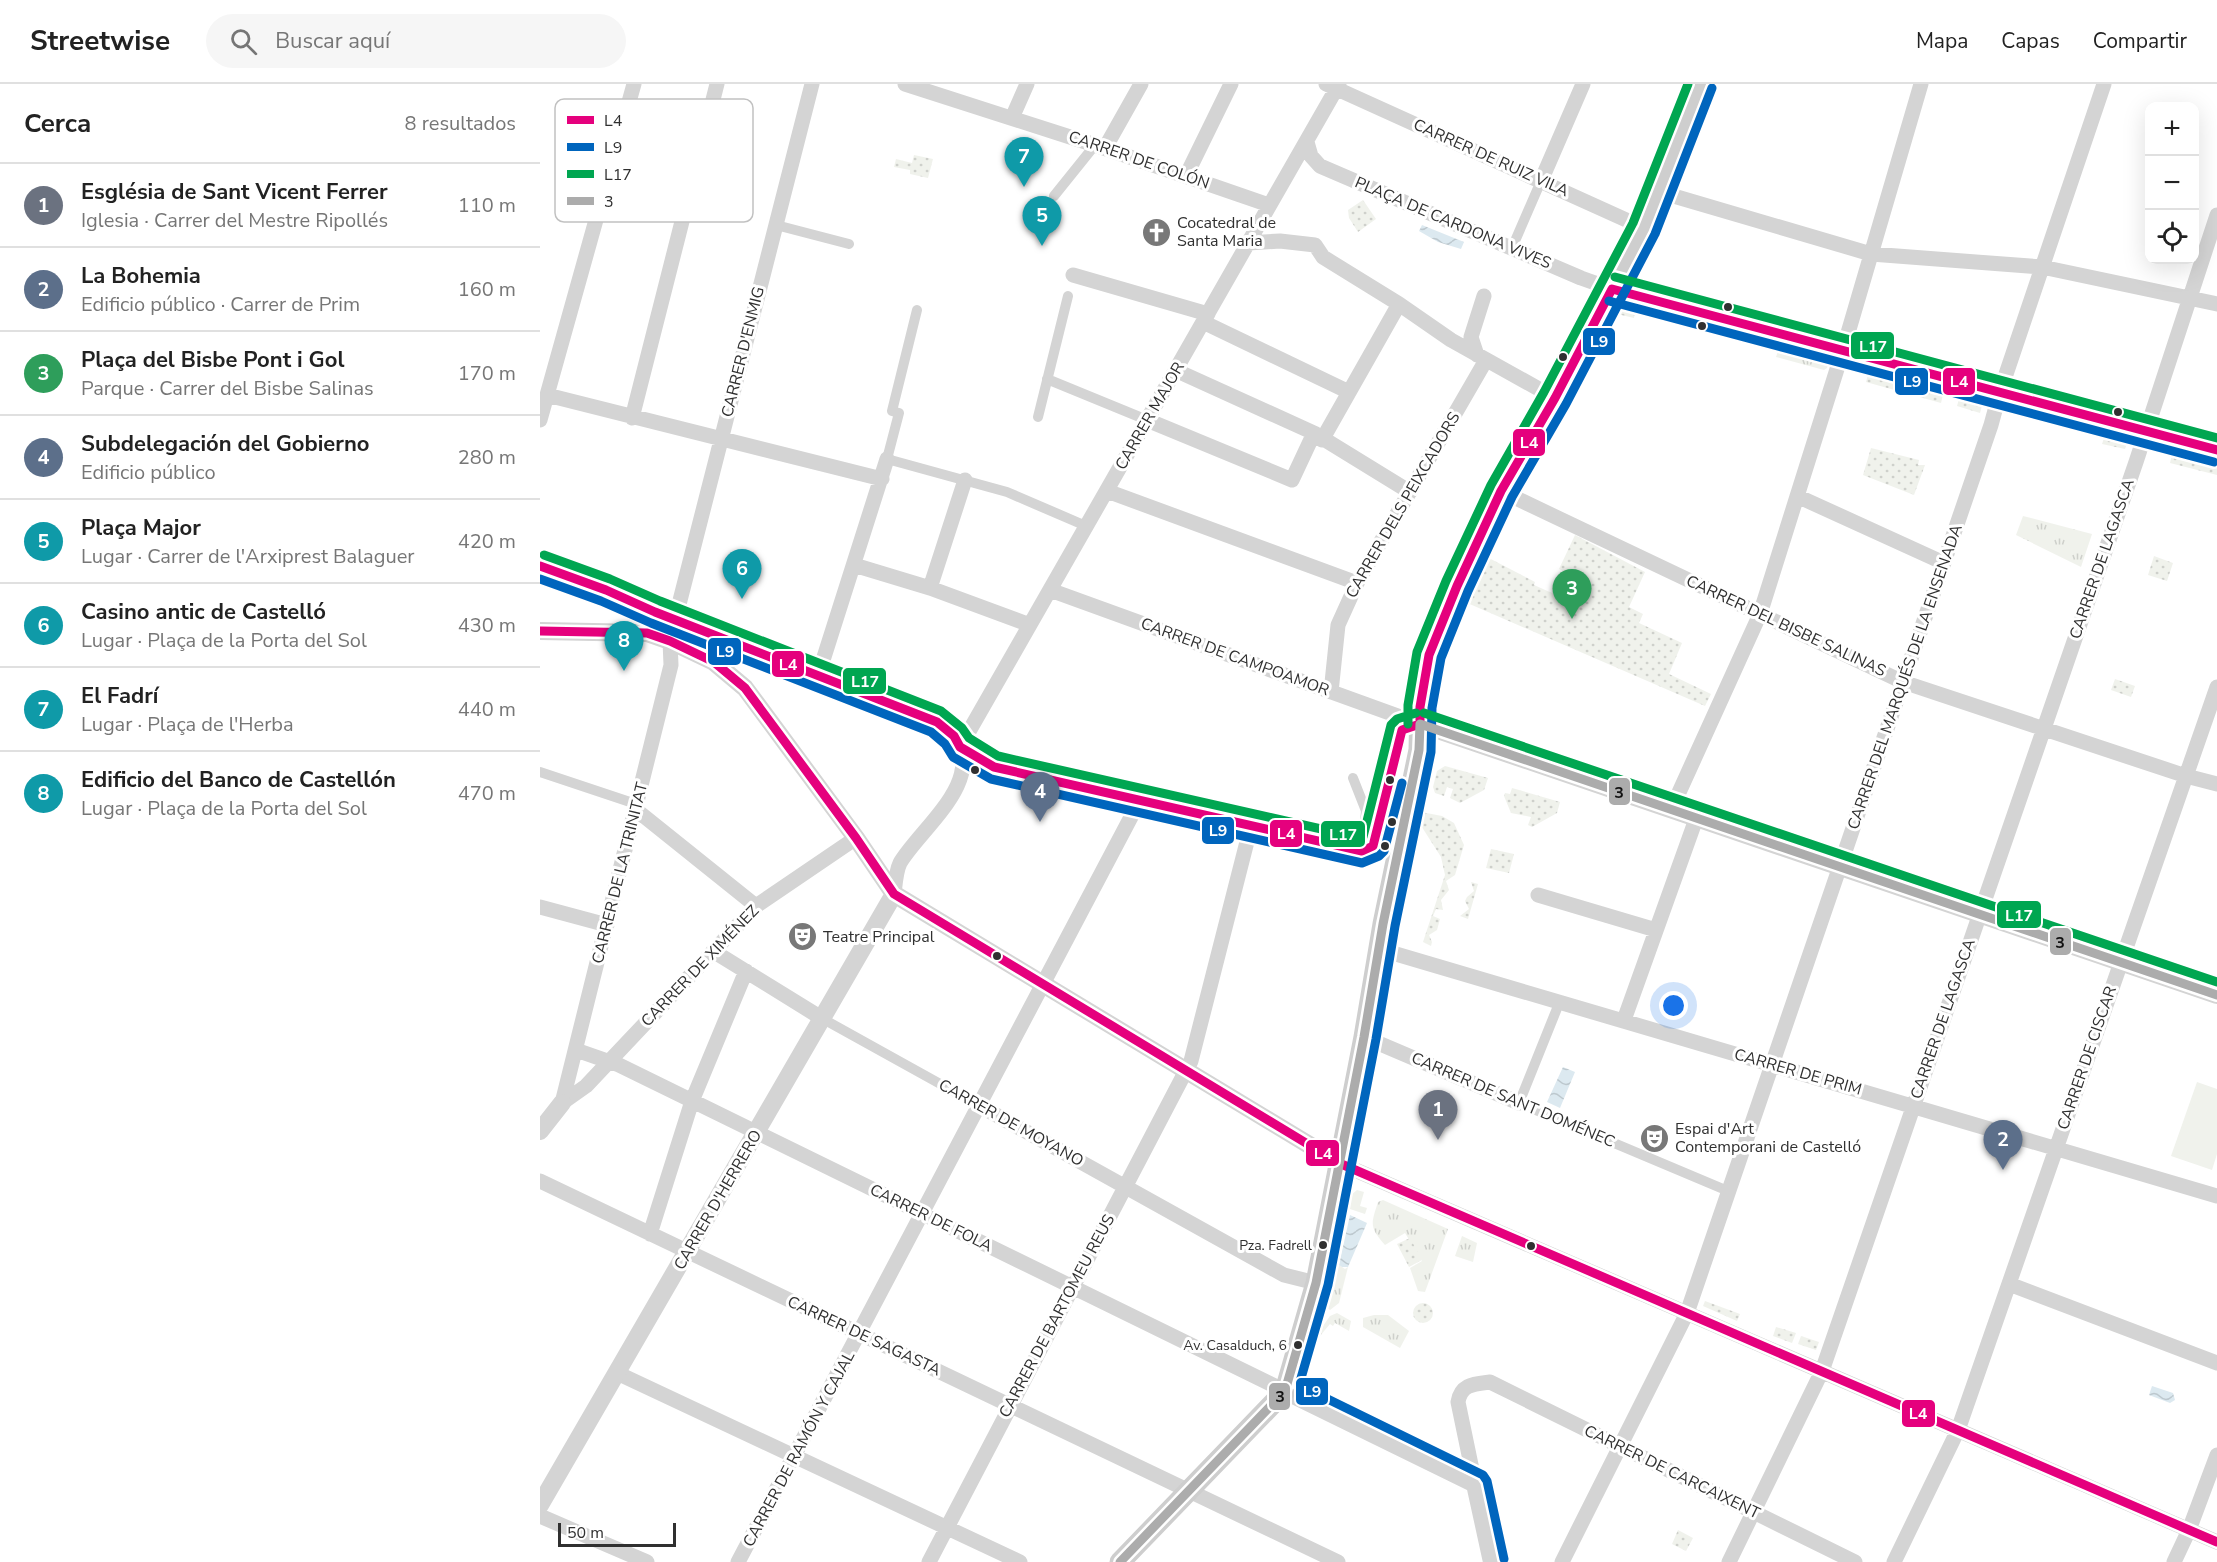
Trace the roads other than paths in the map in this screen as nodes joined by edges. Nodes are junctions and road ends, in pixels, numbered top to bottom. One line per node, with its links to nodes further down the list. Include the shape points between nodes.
1 (634, 84): 13 (street)
2 (717, 84): 14 (street)
3 (812, 84): 26 (street, CARRER D'ENMIG)
4 (905, 84): 15 (street, CARRER DE COLÓN)
5 (1027, 84): 15 (street)
6 (1141, 84): 17 (street)
7 (1231, 84): 18 (street)
8 (1583, 84): 19 (street)
9 (1701, 84): 20 (main road)
10 (1921, 84): 31 (street)
11 (2103, 84): 32 (street, CARRER DEL MARQUÉS DE LA ENSENADA)
12 (1334, 85): 16 (street, CARRER MAJOR); 19 (street, CARRER DE RUIZ VILA)
13 (630, 99)
14 (713, 99)
15 (1012, 118): 17 (street, CARRER DE COLÓN)
16 (1306, 142): 22 (street, CARRER MAJOR); 30 (street, PLAÇA DE CARDONA VIVES, via 1320,166)
17 (1100, 147): 18 (street, CARRER DE COLÓN); 21 (street)
18 (1186, 176): 22 (street, CARRER DE COLÓN)
19 (1541, 181): 27 (street, CARRER DE RUIZ VILA); 30 (street)
20 (1660, 192): 27 (main road); 31 (street)
21 (1054, 196)
22 (1269, 205): 28 (street, CARRER MAJOR)
23 (2217, 215): 37 (street, CARRER DE LAGASCA)
24 (595, 222): 48 (street)
25 (682, 222): 51 (street)
26 (776, 225): 29 (street); 56 (street, CARRER D'ENMIG)
27 (1644, 228): 34 (main road)
28 (1248, 243): 38 (street, via 1280,241 1315,246 1323,256); 41 (street, CARRER MAJOR)
29 (849, 244)
30 (1512, 248): 34 (street, PLAÇA DE CARDONA VIVES)
31 (1871, 254): 32 (street); 42 (street)
32 (2042, 267): 37 (street); 47 (street, CARRER DEL MARQUÉS DE LA ENSENADA)
33 (1073, 275): 41 (street)
34 (1612, 289): 42 (street); 49 (main road)
35 (1068, 296): 45 (street)
36 (1484, 296): 43 (street, via 1471,337)
37 (2189, 299): 39 (street); 54 (street, CARRER DE LAGASCA)
38 (1399, 304): 43 (street); 46 (street)
39 (2217, 304)
40 (917, 310): 58 (street, via 892,411 899,413)
41 (1205, 318): 44 (street, CARRER MAJOR); 46 (street)
42 (1843, 351): 47 (street); 64 (street)
43 (1482, 357): 49 (street); 63 (street, CARRER DELS PEIXCADORS)
44 (1175, 370): 53 (street, CARRER MAJOR); 55 (street)
45 (1047, 379): 50 (street); 53 (street)
46 (1349, 392): 55 (street)
47 (2000, 392): 54 (street); 66 (street, CARRER DEL MARQUÉS DE LA ENSENADA)
48 (547, 395): 51 (street); 52 (street)
49 (1555, 398): 62 (main road)
50 (1038, 417)
51 (632, 418): 56 (street)
52 (540, 420)
53 (1147, 420): 55 (street, via 1292,480); 61 (street, CARRER MAJOR)
54 (2146, 431): 57 (street); 82 (street, CARRER DE LAGASCA)
55 (1318, 436): 63 (street)
56 (721, 439): 59 (street); 73 (street, CARRER D'ENMIG)
57 (2217, 450)
58 (887, 459): 59 (street); 60 (street)
59 (882, 479): 67 (street)
60 (965, 480): 65 (street, via 1007,492); 70 (street)
61 (1107, 491): 65 (street, CARRER MAJOR); 69 (street)
62 (1501, 491): 72 (street, CARRER DEL BISBE SALINAS); 81 (main road, via 1429,655)
63 (1410, 492): 69 (street, CARRER DELS PEIXCADORS)
64 (1797, 496): 66 (street); 72 (street)
65 (1086, 526): 71 (street, CARRER MAJOR)
66 (1944, 563): 78 (street, CARRER DEL MARQUÉS DE LA ENSENADA)
67 (854, 565): 70 (street); 77 (street)
68 (540, 566): 73 (street)
69 (1357, 583): 80 (street, CARRER DELS PEIXCADORS, via 1338,625)
70 (930, 588): 74 (street)
71 (1050, 590): 74 (street, CARRER MAJOR); 80 (street, CARRER DE CAMPOAMOR)
72 (1760, 614): 78 (street, CARRER DEL BISBE SALINAS); 90 (street)
73 (675, 620): 76 (street, CARRER D'ENMIG); 77 (street)
74 (1030, 625): 83 (street, CARRER MAJOR)
75 (540, 631): 76 (street, via 646,633)
76 (670, 641): 89 (street, CARRER DE LA TRINITAT, via 671,665); 93 (street, via 714,662 744,688)
77 (818, 676): 83 (street, via 937,723 954,736)
78 (1903, 682): 82 (street, CARRER DEL BISBE SALINAS); 95 (street, CARRER DEL MARQUÉS DE LA ENSENADA)
79 (2217, 687): 85 (street, CARRER DE CISCAR)
80 (1331, 692): 81 (street, CARRER DE CAMPOAMOR)
81 (1420, 724): 90 (street); 103 (main road, via 1419,750)
82 (2044, 727): 85 (street, CARRER DEL BISBE SALINAS); 100 (street, CARRER DE LAGASCA)
83 (960, 747): 88 (street, via 994,767); 96 (street, via 961,779 954,794 899,864)
84 (540, 772): 89 (street)
85 (2186, 776): 87 (street, CARRER DEL BISBE SALINAS); 105 (street, CARRER DE CISCAR)
86 (1353, 778): 94 (street, via 1366,812)
87 (2217, 784)
88 (1140, 800): 92 (street); 107 (street, CARRER DE RAMÓN Y CAJAL)
89 (636, 807): 98 (street); 101 (street, CARRER DE LA TRINITAT)
90 (1671, 810): 91 (street)
91 (1696, 819): 95 (street); 102 (street)
92 (1251, 826): 94 (street); 116 (street, CARRER DE BARTOMEU REUS)
93 (856, 838): 96 (street); 98 (street, CARRER DE XIMÉNEZ)
94 (1362, 851)
95 (1840, 865): 100 (street); 115 (street, CARRER DEL MARQUÉS DE LA ENSENADA)
96 (894, 894): 107 (street); 110 (street, CARRER D'HERRERO)
97 (1538, 895): 102 (street)
98 (756, 906): 104 (street, CARRER DE XIMÉNEZ)
99 (540, 907): 101 (street)
100 (1979, 915): 105 (street); 121 (street, CARRER DE LAGASCA)
101 (607, 925): 113 (street, CARRER DE LA TRINITAT)
102 (1656, 930): 111 (street)
103 (1379, 949): 109 (street, CARRER DE PRIM); 112 (main road)
104 (713, 951): 106 (street, CARRER DE MOYANO); 114 (street, CARRER DE XIMÉNEZ)
105 (2121, 963): 108 (street); 124 (street, CARRER DE CISCAR)
106 (746, 971): 110 (street, CARRER DE MOYANO); 117 (street)
107 (1044, 985): 116 (street); 120 (street, CARRER DE RAMÓN Y CAJAL)
108 (2217, 995)
109 (1560, 1001): 111 (street, CARRER DE PRIM); 119 (street)
110 (824, 1019): 120 (street, CARRER DE MOYANO); 123 (street, CARRER D'HERRERO)
111 (1624, 1020): 115 (street, CARRER DE PRIM)
112 (1364, 1037): 119 (street, CARRER DE SANT DOMÉNEC); 125 (main road)
113 (576, 1050): 114 (street, CARRER DE FOLA); 118 (street, CARRER DE LA TRINITAT)
114 (609, 1061): 117 (street, CARRER DE FOLA); 118 (street, CARRER DE LA TRINITAT, via 586,1086)
115 (1772, 1064): 121 (street, CARRER DE PRIM); 128 (street, CARRER DEL MARQUÉS DE LA ENSENADA)
116 (1186, 1071): 125 (street); 127 (street, CARRER DE BARTOMEU REUS)
117 (692, 1101): 123 (street, CARRER DE FOLA); 131 (street)
118 (562, 1103): 122 (street, CARRER DE LA TRINITAT)
119 (1519, 1103): 128 (street, CARRER DE SANT DOMÉNEC)
120 (980, 1106): 127 (street, CARRER DE MOYANO); 130 (street, CARRER DE RAMÓN Y CAJAL)
121 (1913, 1106): 124 (street, CARRER DE PRIM); 139 (street, CARRER DE LAGASCA)
122 (540, 1131)
123 (757, 1133): 130 (street, CARRER DE FOLA); 132 (street, CARRER D'HERRERO)
124 (2056, 1148): 129 (street, CARRER DE PRIM); 134 (street, CARRER DE CISCAR)
125 (1339, 1163): 133 (main road); 136 (street)
126 (540, 1181): 131 (street, CARRER DE SAGASTA)
127 (1125, 1186): 133 (street, CARRER DE MOYANO, via 1284,1275); 135 (street, CARRER DE BARTOMEU REUS)
128 (1728, 1191): 136 (street, CARRER DEL MARQUÉS DE LA ENSENADA)
129 (2217, 1196)
130 (923, 1214): 135 (street, CARRER DE FOLA); 137 (street, CARRER DE RAMÓN Y CAJAL)
131 (650, 1234): 132 (street, CARRER DE SAGASTA)
132 (687, 1252): 137 (street, CARRER DE SAGASTA); 140 (street, CARRER D'HERRERO)
133 (1316, 1283): 141 (main road)
134 (2008, 1284): 138 (street); 143 (street, CARRER DE CISCAR)
135 (1073, 1287): 141 (street, CARRER DE FOLA); 142 (street, CARRER DE BARTOMEU REUS)
136 (1687, 1313): 139 (street); 144 (street, CARRER DEL MARQUÉS DE LA ENSENADA)
137 (859, 1333): 142 (street, CARRER DE SAGASTA); 146 (street, CARRER DE RAMÓN Y CAJAL)
138 (2217, 1363)
139 (1822, 1371): 143 (street); 150 (street, CARRER DE LAGASCA)
140 (617, 1372): 146 (street); 149 (street, CARRER D'HERRERO)
141 (1285, 1391): 147 (street); 148 (main road)
142 (1011, 1405): 148 (street, CARRER DE SAGASTA); 152 (street, CARRER DE BARTOMEU REUS)
143 (1958, 1430): 153 (street); 165 (street, CARRER DE CISCAR)
144 (1620, 1446): 147 (street, CARRER DE CARCAIXENT, via 1490,1382 1468,1384 1459,1393 1458,1402); 150 (street, CARRER DE CARCAIXENT); 162 (street, CARRER DEL MARQUÉS DE LA ENSENADA)
145 (2217, 1455): 153 (street)
146 (795, 1456): 152 (street); 156 (street, CARRER DE RAMÓN Y CAJAL)
147 (1475, 1484): 161 (street)
148 (1189, 1490): 159 (main road); 160 (street, CARRER DE SAGASTA)
149 (540, 1505)
150 (1754, 1512): 163 (street, CARRER DE LAGASCA); 164 (street, CARRER DE CARCAIXENT)
151 (540, 1516): 155 (street)
152 (947, 1527): 157 (street, CARRER DE BARTOMEU REUS); 158 (street)
153 (2189, 1530): 154 (street); 166 (street)
154 (2217, 1542)
155 (647, 1562)
156 (738, 1562)
157 (929, 1562)
158 (1020, 1562)
159 (1120, 1562)
160 (1338, 1562)
161 (1492, 1562)
162 (1562, 1562)
163 (1729, 1562)
164 (1855, 1562)
165 (1894, 1562)
166 (2174, 1562)

